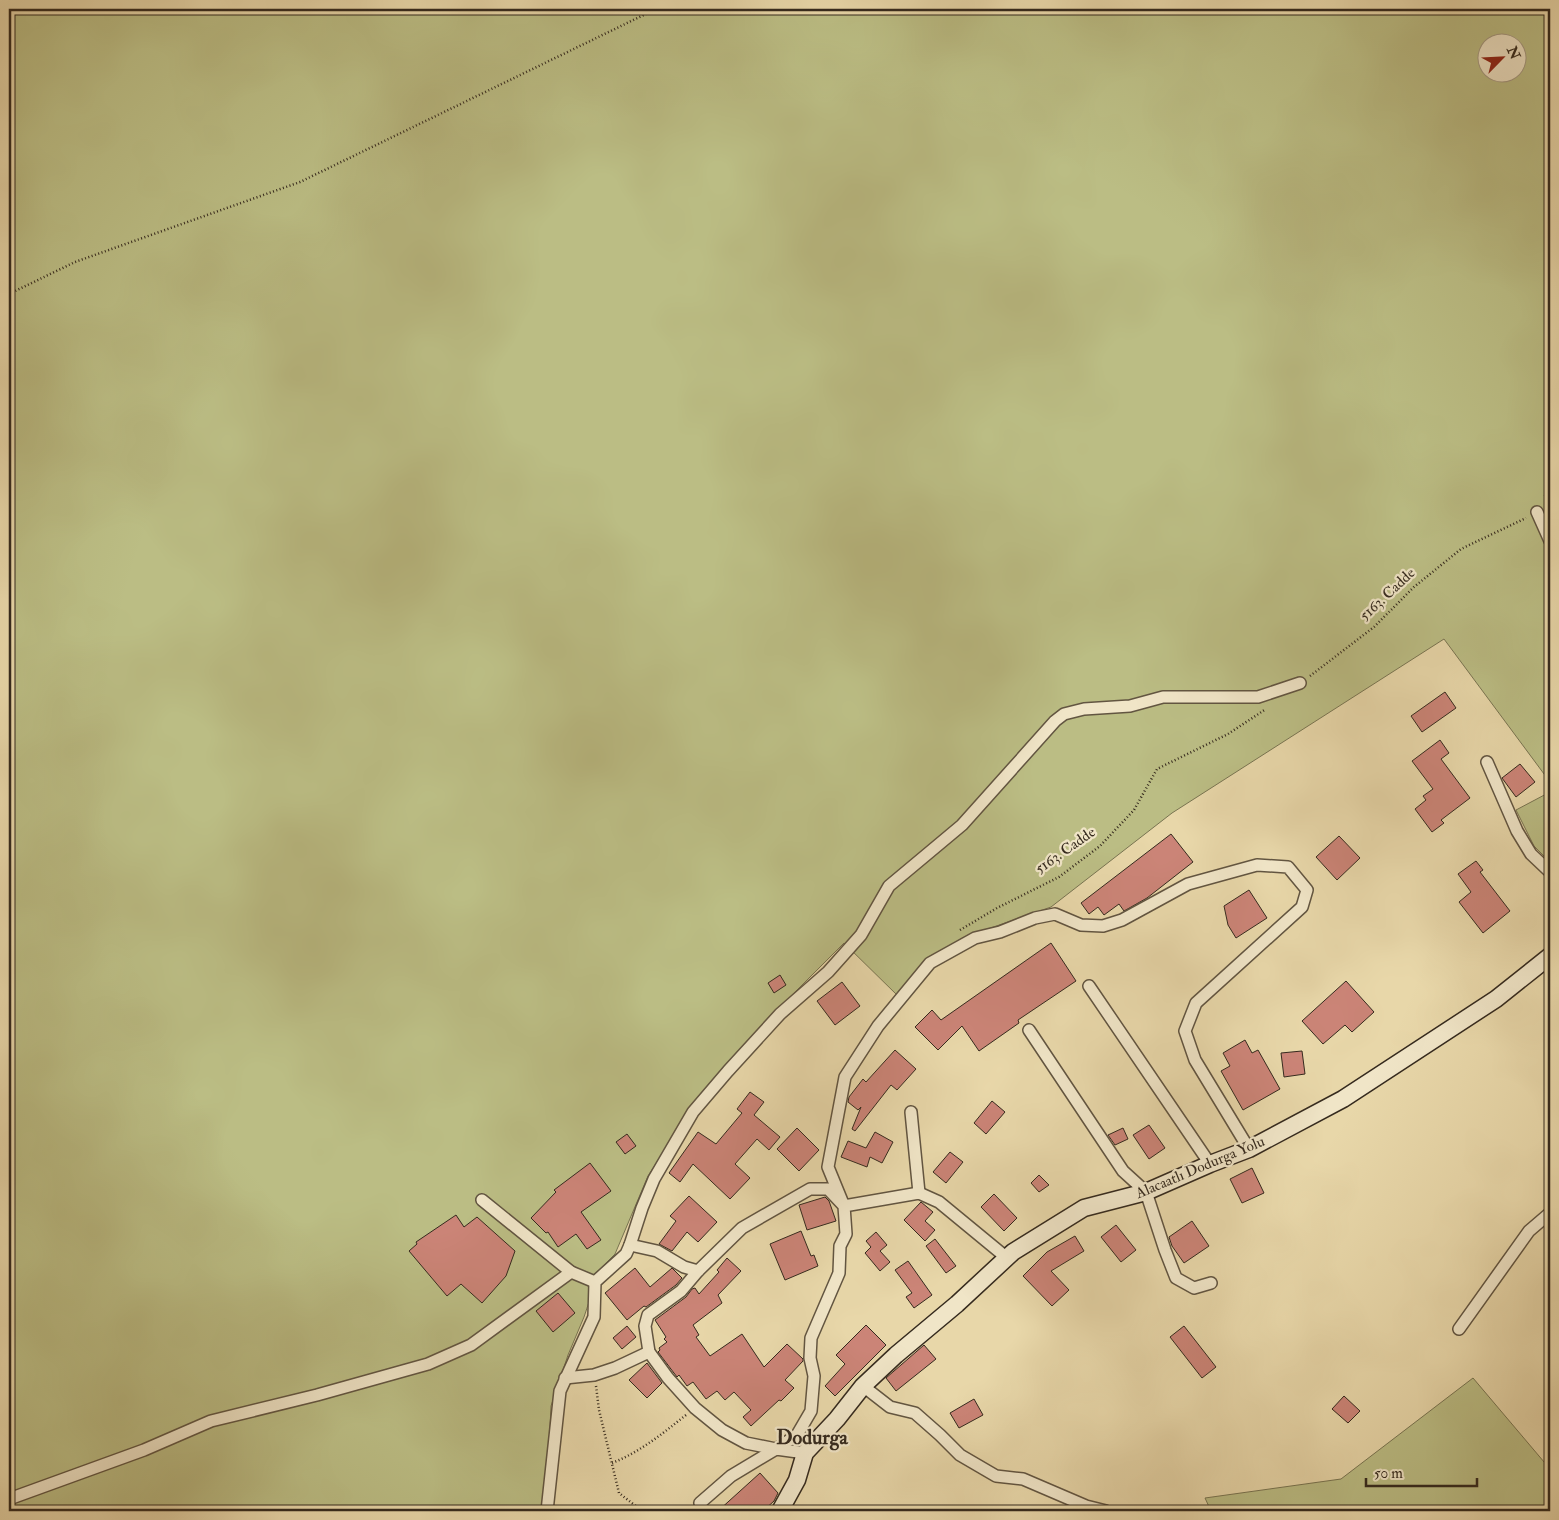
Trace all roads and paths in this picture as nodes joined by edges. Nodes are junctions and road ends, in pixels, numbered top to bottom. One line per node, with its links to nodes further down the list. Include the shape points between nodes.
1 (656, 9): 2 (path, via 300,182 75,262)
2 (9, 294)
3 (1536, 512): 4 (street); 5 (path, 5163. Cadde, via 1461,549 1414,587 1374,627)
4 (1550, 542)
5 (1300, 683): 21 (street, via 1258,697 1163,697 1130,706 1084,709 1064,714 1054,721 962,825 889,886 861,934 828,972 780,1014 693,1112 654,1178)
6 (1269, 707): 9 (path, 5163. Cadde, via 1228,734 1157,769 1134,810 1100,846 1059,877)
7 (1487, 762): 8 (street, via 1517,830 1531,854)
8 (1550, 872)
9 (956, 933)
10 (1550, 956): 14 (street, Alacaatlı Dodurga Yolu, via 1496,999 1343,1099)
11 (1089, 986): 15 (street)
12 (1029, 1030): 16 (street, via 1123,1171)
13 (911, 1112): 17 (street)
14 (1249, 1149): 15 (street, Alacaatlı Dodurga Yolu); 19 (street, via 1195,1060 1185,1031 1196,1003 1302,907 1307,890 1288,867 1257,865 1188,884 1122,920 1103,926 1081,925 1055,914 1035,918 975,938 930,963 878,1026 845,1077 828,1167)
15 (1210, 1164): 16 (street, Alacaatlı Dodurga Yolu)
16 (1146, 1192): 22 (street, Alacaatlı Dodurga Yolu, via 1084,1208); 26 (street, via 1176,1278 1194,1288)
17 (920, 1193): 19 (street); 22 (street, via 939,1202)
18 (482, 1200): 24 (street)
19 (844, 1206): 23 (street, via 828,1189 810,1189 742,1228); 33 (street, via 846,1234 840,1246 839,1273 811,1338 810,1358 814,1376 811,1410 797,1436)
20 (1550, 1213): 27 (street, via 1529,1231)
21 (630, 1245): 23 (street, via 657,1251 684,1267); 25 (street, via 626,1254)
22 (1007, 1258): 31 (street, Alacaatlı Dodurga Yolu)
23 (698, 1271): 28 (street, via 681,1291 648,1315 645,1326)
24 (571, 1272): 25 (street); 36 (street, via 471,1345 428,1364 211,1421 144,1450)
25 (595, 1282): 30 (street, via 594,1317)
26 (1211, 1283)
27 (1459, 1329)
28 (649, 1352): 29 (street); 32 (street)
29 (594, 1376): 30 (street); 35 (path)
30 (565, 1378): 37 (street, via 560,1391)
31 (864, 1386): 34 (street, Alacaatlı Dodurga Yolu); 41 (street, via 890,1407 915,1413 960,1455 996,1476 1023,1479 1086,1506)
32 (695, 1408): 33 (street, via 722,1430 746,1443); 35 (path, via 631,1455)
33 (776, 1449): 34 (street); 39 (street, via 732,1476 700,1503)
34 (806, 1453): 40 (street, Alacaatlı Dodurga Yolu, via 797,1480)
35 (612, 1462): 38 (path, via 619,1494 637,1508)
36 (9, 1499)
37 (547, 1511)
38 (647, 1511)
39 (703, 1511)
40 (780, 1511)
41 (1106, 1511)

